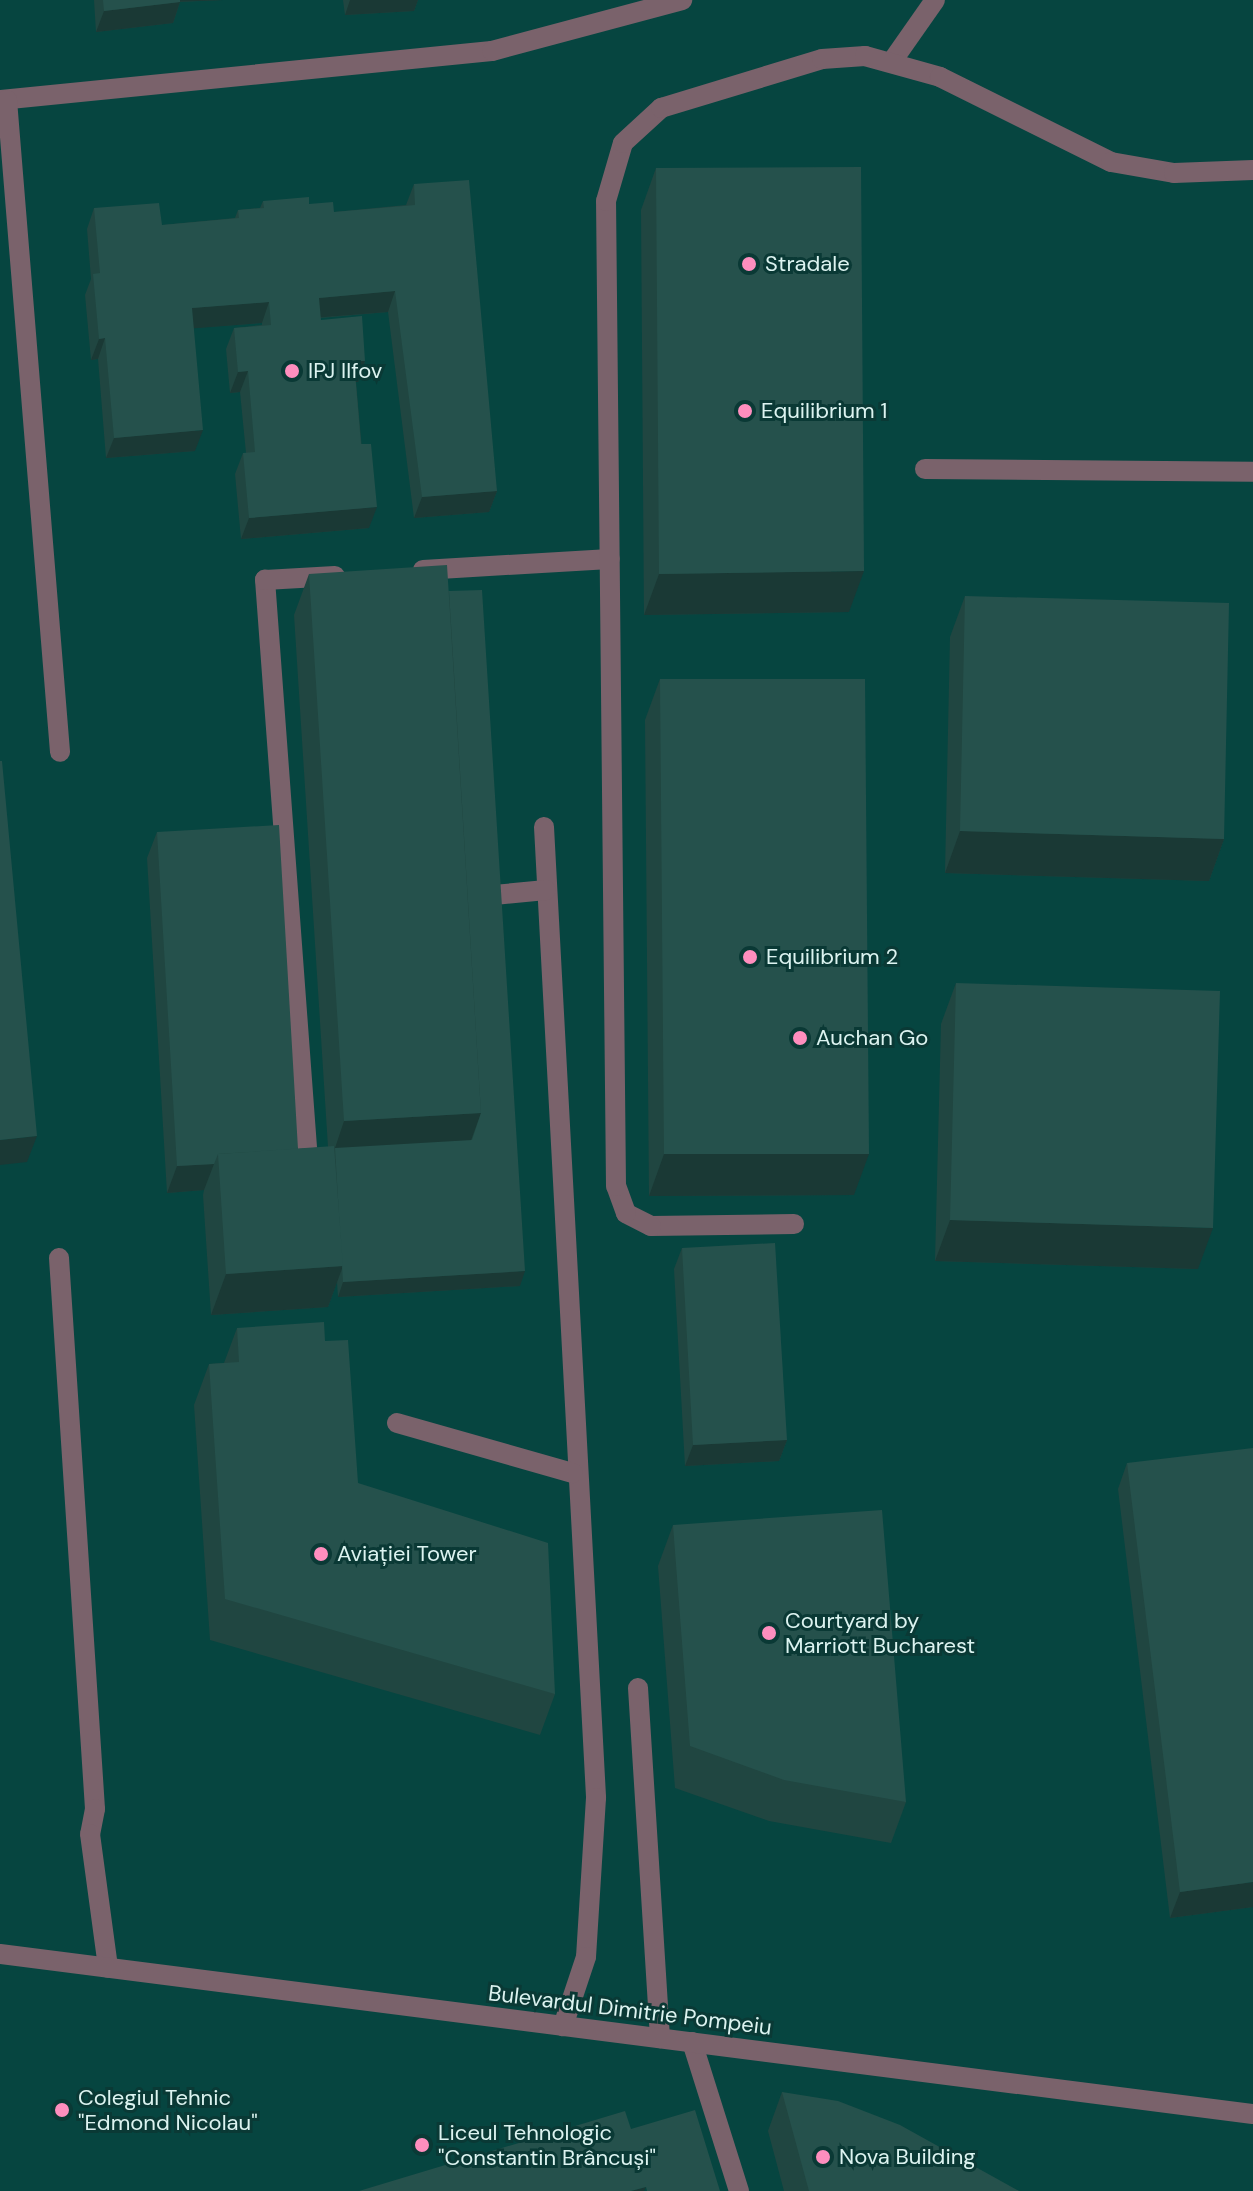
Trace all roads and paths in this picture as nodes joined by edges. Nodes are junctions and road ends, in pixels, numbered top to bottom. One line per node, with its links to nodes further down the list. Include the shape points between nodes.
1 (682, 0): 4 (street, via 492,51)
2 (935, 0): 3 (street)
3 (893, 60): 5 (street, via 1111,162 1174,173); 8 (street, via 822,59 661,108 623,143 606,201)
4 (4, 100): 11 (street)
5 (1253, 170)
6 (925, 469): 7 (street)
7 (1253, 472)
8 (610, 559): 9 (street); 18 (street, via 619,1201 651,1226)
9 (403, 572)
10 (357, 574): 16 (street, via 265,580)
11 (60, 752)
12 (544, 827): 13 (street)
13 (546, 890): 14 (street); 21 (street)
14 (494, 895)
15 (313, 905): 16 (street)
16 (289, 906): 17 (street)
17 (308, 1161)
18 (794, 1224)
19 (59, 1258): 24 (street, via 95,1809 90,1834)
20 (397, 1423): 21 (street)
21 (573, 1473): 25 (street, via 596,1798 586,1957)
22 (638, 1688): 26 (street)
23 (0, 1954): 24 (street, Bulevardul Dimitrie Pompeiu)
24 (108, 1968): 25 (street, Bulevardul Dimitrie Pompeiu)
25 (563, 2026): 26 (street, Bulevardul Dimitrie Pompeiu)
26 (660, 2038): 27 (street, Bulevardul Dimitrie Pompeiu)
27 (692, 2042): 28 (street, Bulevardul Dimitrie Pompeiu); 29 (street)
28 (1253, 2114)
29 (739, 2191)

